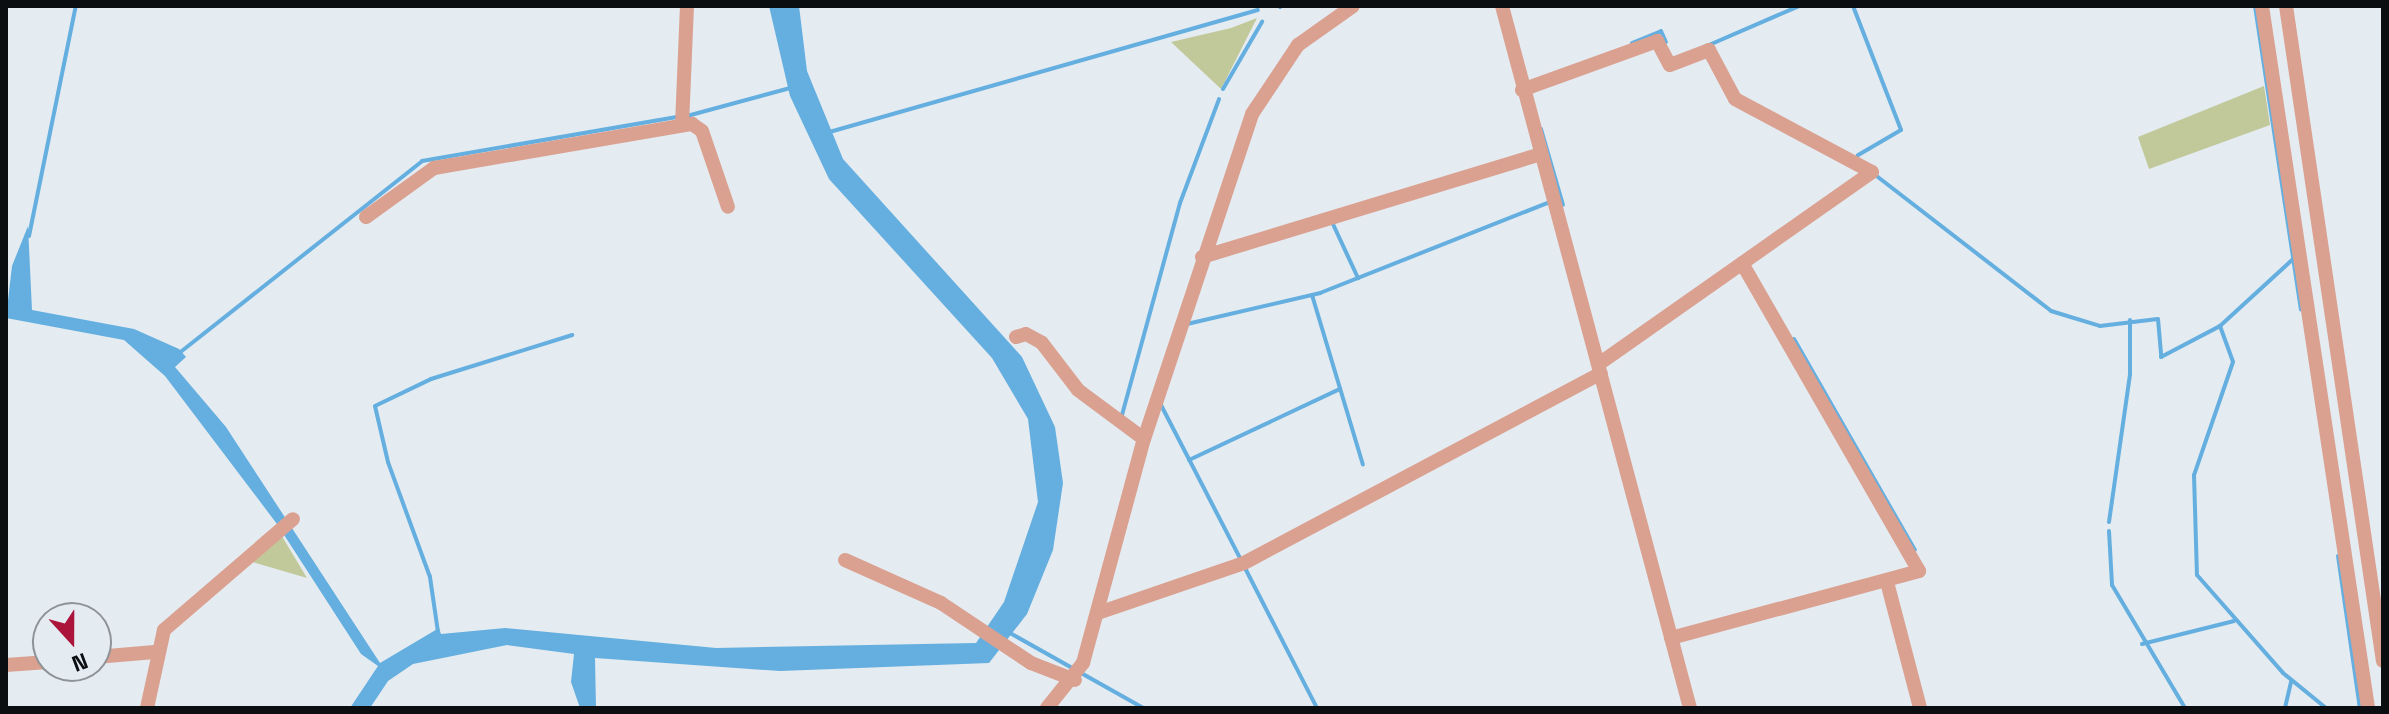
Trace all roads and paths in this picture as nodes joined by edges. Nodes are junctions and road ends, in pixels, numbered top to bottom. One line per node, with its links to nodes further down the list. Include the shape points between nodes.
1 (687, 6): 7 (street)
2 (1353, 6): 11 (street, via 1298,45 1268,83)
3 (1502, 6): 6 (street)
4 (2262, 6): 31 (street)
5 (2286, 6): 23 (street)
6 (1522, 90): 8 (street); 12 (street, via 1657,41 1670,65 1709,50 1735,99 1872,172)
7 (681, 119): 9 (street, via 702,131); 10 (street, via 434,168)
8 (1541, 154): 11 (street); 14 (street)
9 (728, 207)
10 (366, 217)
11 (1206, 257): 15 (street)
12 (1742, 263): 14 (street); 18 (street, via 1908,546 1919,571)
13 (1016, 337): 15 (street, via 1026,334 1042,343 1078,390)
14 (1602, 365): 19 (street, via 1242,564); 20 (street)
15 (1142, 438): 19 (street)
16 (293, 519): 21 (street, via 172,620)
17 (845, 560): 26 (street, via 910,587 1011,651)
18 (1887, 582): 20 (street); 30 (street)
19 (1098, 613): 26 (street)
20 (1671, 638): 29 (street)
21 (155, 652): 22 (street); 27 (street)
22 (112, 656)
23 (2383, 661)
24 (32, 663): 25 (street)
25 (6, 665)
26 (1078, 675): 28 (street)
27 (147, 708)
28 (1047, 708)
29 (1690, 708)
30 (1920, 708)
31 (2368, 708)

